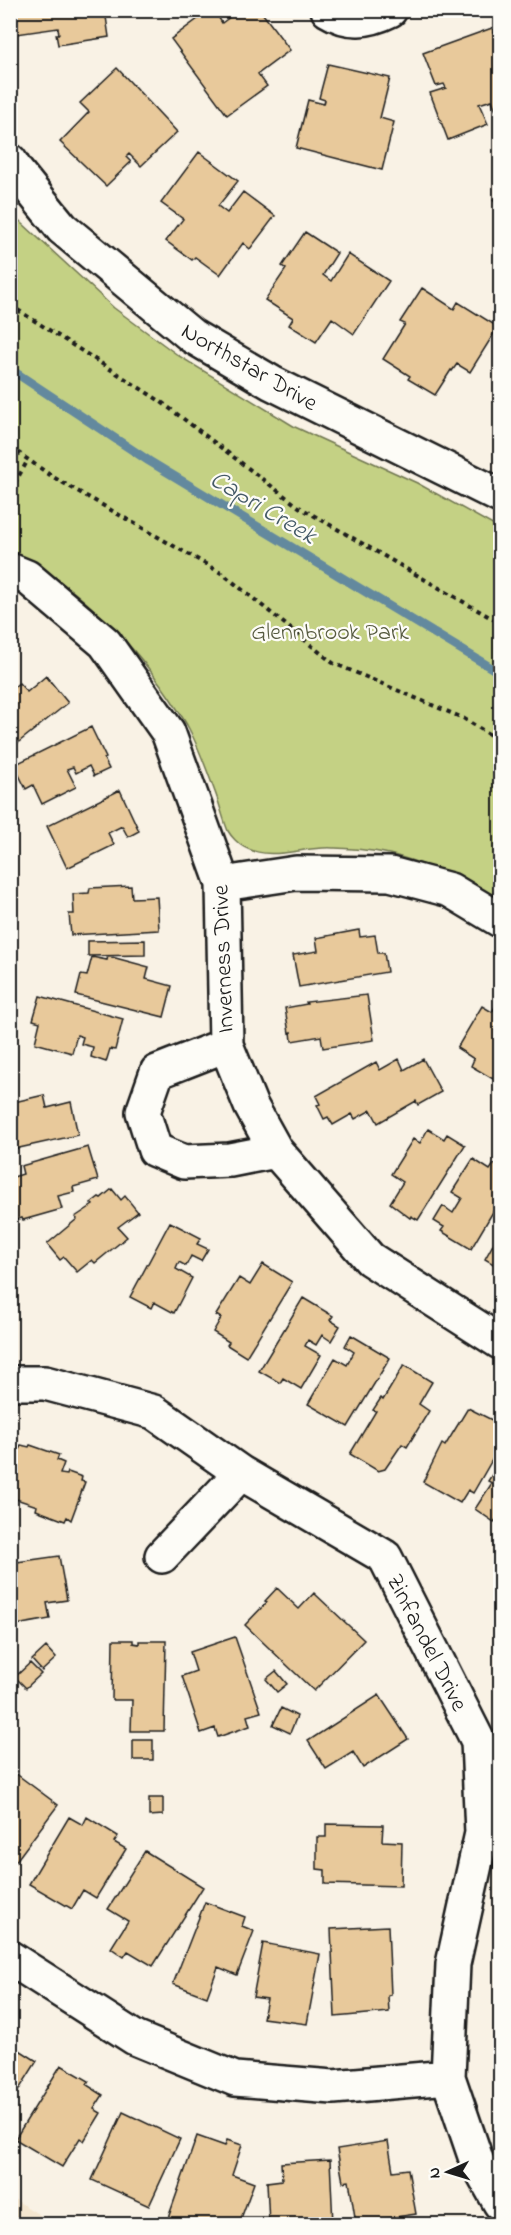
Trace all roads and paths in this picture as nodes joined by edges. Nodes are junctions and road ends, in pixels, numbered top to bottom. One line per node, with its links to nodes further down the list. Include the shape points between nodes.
1 (328, 10): 2 (street, via 355,20 374,18)
2 (390, 10)
3 (10, 161): 8 (street, Northstar Drive, via 62,228 192,336 272,383)
4 (10, 305): 10 (path, via 160,401 299,507)
5 (10, 447): 6 (path)
6 (28, 460): 7 (path); 11 (path, via 223,574 333,663 462,718)
7 (10, 490)
8 (501, 496)
9 (10, 570): 12 (street, Inverness Drive, via 27,577 105,643 168,732)
10 (501, 622)
11 (501, 741)
12 (223, 884): 13 (street, via 296,873 390,874 450,890); 14 (street, Inverness Drive)
13 (501, 920)
14 (226, 1045): 15 (street, Inverness Drive, via 251,1106); 15 (street, via 157,1072 143,1112 155,1150 184,1162 230,1160)
15 (276, 1151): 16 (street, Inverness Drive, via 370,1259)
16 (501, 1342)
17 (10, 1383): 18 (street, Zinfandel Drive, via 45,1383 154,1412)
18 (242, 1473): 19 (street); 20 (street, Zinfandel Drive, via 385,1557)
19 (162, 1556)
20 (489, 1739): 22 (street, Zinfandel Drive, via 482,1833 453,1964)
21 (10, 1958): 22 (street, via 135,2038 235,2079 333,2087)
22 (448, 2077): 23 (street, Zinfandel Drive, via 477,2162)
23 (501, 2203)

